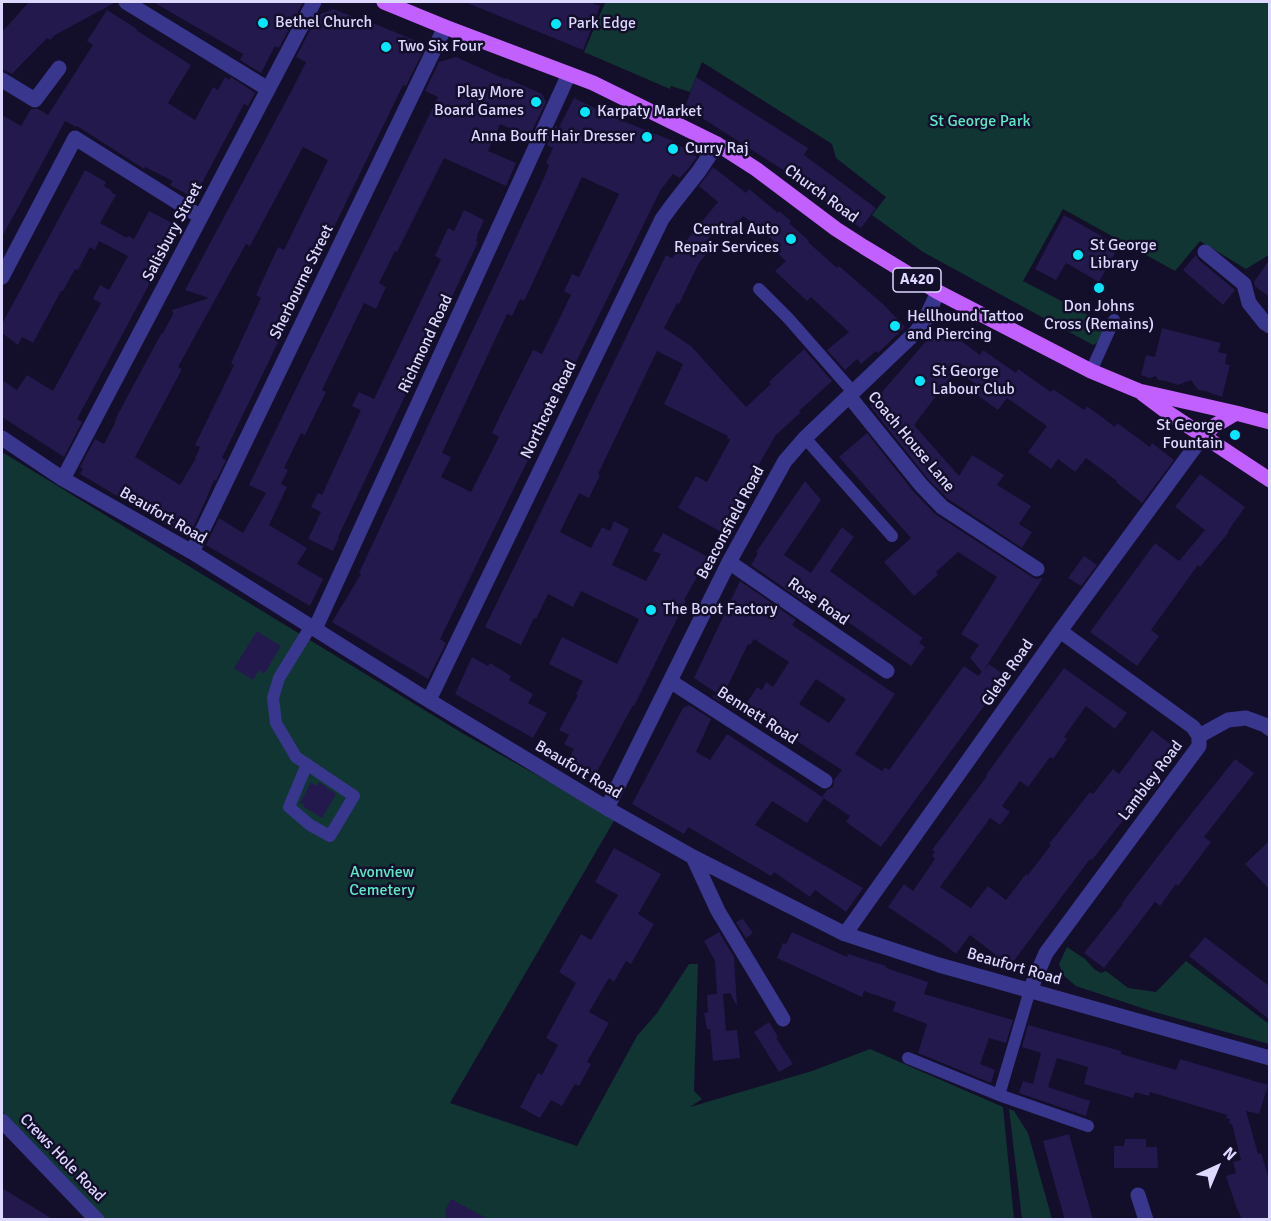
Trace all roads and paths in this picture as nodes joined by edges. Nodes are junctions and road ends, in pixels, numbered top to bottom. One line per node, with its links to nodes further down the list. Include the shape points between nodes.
1 (126, 2): 8 (street)
2 (314, 2): 8 (street, Salisbury Street)
3 (384, 2): 4 (main road, Church Road / A420)
4 (444, 27): 6 (main road, Church Road / A420); 28 (street, Sherbourne Street)
5 (59, 68): 7 (street, via 34,100)
6 (569, 74): 9 (main road, Church Road / A420); 31 (street, Richmond Road)
7 (2, 80)
8 (268, 88): 10 (street, Salisbury Street)
9 (717, 144): 14 (main road, Church Road / A420, via 864,248); 35 (street, Northcote Road, via 662,219)
10 (201, 216): 12 (street, via 75,138); 25 (street, Salisbury Street)
11 (1205, 252): 16 (street, via 1245,284 1249,303)
12 (2, 277)
13 (759, 289): 19 (lane)
14 (938, 292): 17 (main road, Church Road / A420); 19 (street, Beaconsfield Road, via 922,325)
15 (1114, 320): 17 (lane)
16 (1269, 326)
17 (1091, 371): 18 (main road, Church Road / A420)
18 (1138, 391): 20 (main road, Church Road / A420); 22 (main road)
19 (851, 394): 24 (street, Beaconsfield Road); 30 (street, Coach House Lane, via 942,507)
20 (1236, 413): 21 (main road, A420); 22 (main road)
21 (1269, 422)
22 (1203, 436): 26 (main road); 32 (street, Glebe Road)
23 (2, 438): 25 (street, Beaufort Road)
24 (806, 438): 27 (lane); 29 (street, Beaconsfield Road, via 785,462)
25 (63, 479): 28 (street, Beaufort Road)
26 (1269, 480)
27 (892, 536)
28 (192, 552): 31 (street, Beaufort Road)
29 (729, 562): 33 (street, Rose Road); 34 (street, Beaconsfield Road)
30 (1037, 569)
31 (313, 627): 35 (street, Beaufort Road); 38 (lane, via 279,678 273,698 276,723 296,757)
32 (1060, 631): 37 (street, Lambley Road, via 1193,727); 42 (street, Glebe Road)
33 (887, 671)
34 (670, 681): 39 (street, Bennett Road); 40 (street, Beaconsfield Road)
35 (429, 700): 40 (street, Beaufort Road)
36 (1269, 729): 37 (street, via 1246,718 1228,720)
37 (1199, 736): 43 (street, Lambley Road, via 1199,746 1046,953)
38 (307, 764): 38 (lane, via 354,796 330,836 289,807)
39 (825, 781)
40 (607, 808): 41 (street, Beaufort Road)
41 (693, 858): 42 (street, Beaufort Road); 44 (street, via 718,911)
42 (845, 934): 43 (street, Beaufort Road)
43 (1030, 990): 46 (street, Beaufort Road); 47 (lane)
44 (783, 1019)
45 (908, 1058): 47 (lane)
46 (1269, 1058)
47 (999, 1095): 49 (lane)
48 (2, 1121): 51 (street, Crews Hole Road)
49 (1088, 1126)
50 (1138, 1195): 52 (street)
51 (96, 1220)
52 (1146, 1220)

